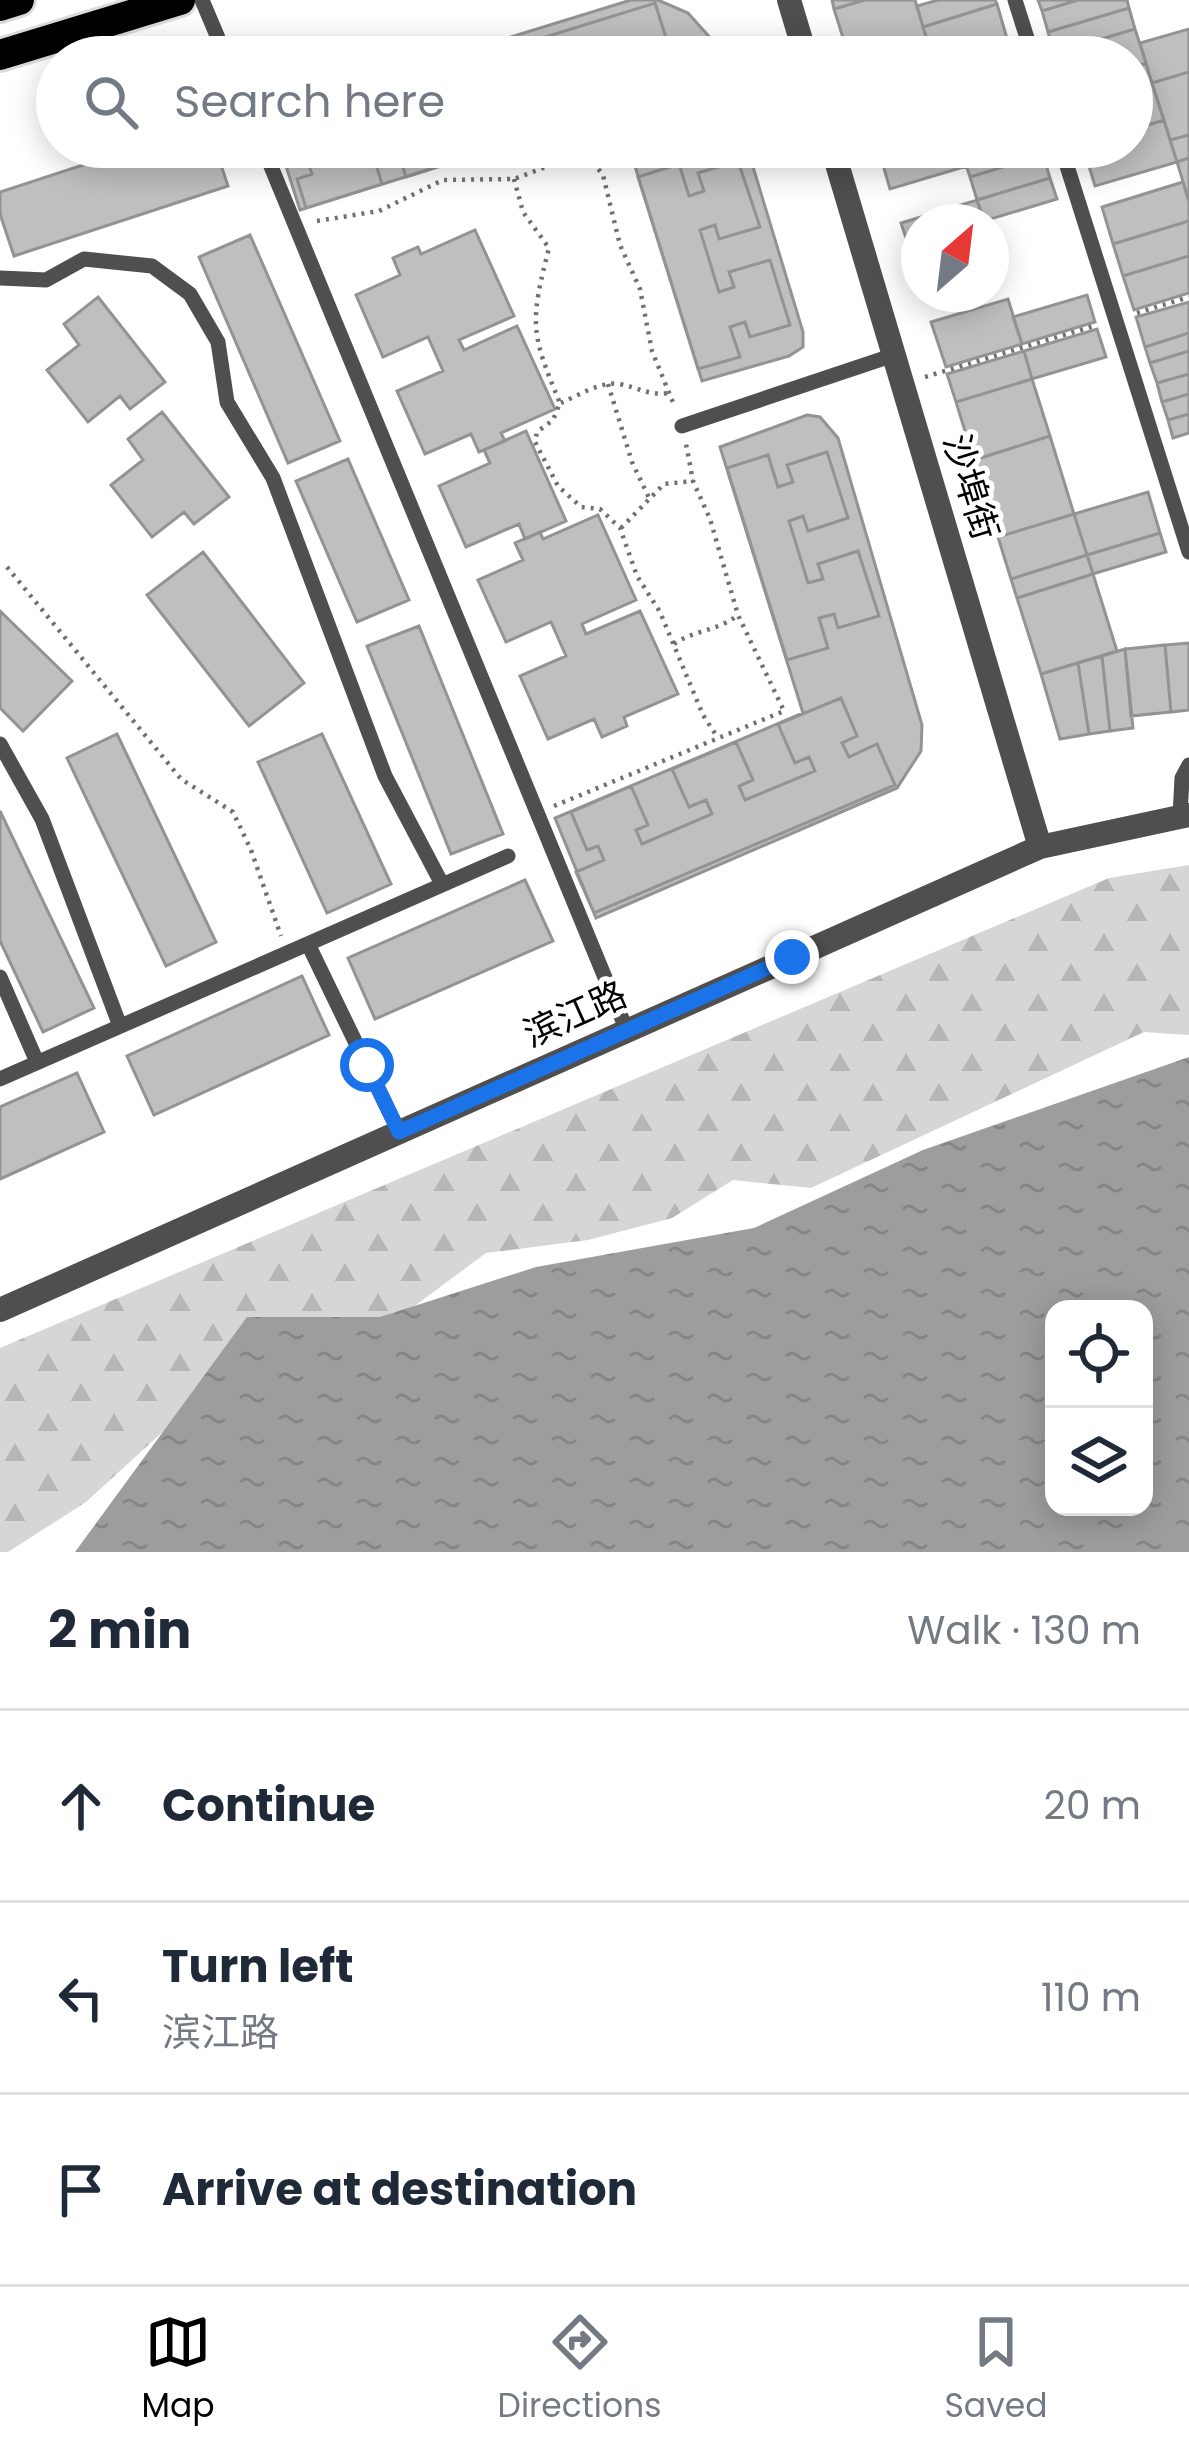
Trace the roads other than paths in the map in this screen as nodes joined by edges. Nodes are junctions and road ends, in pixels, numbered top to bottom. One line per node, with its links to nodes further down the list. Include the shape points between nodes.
1 (19, 0): 6 (main road)
2 (180, 0): 7 (main road)
3 (202, 0): 8 (lane)
4 (789, 0): 9 (street)
5 (1015, 0): 10 (lane)
6 (0, 6)
7 (62, 36)
8 (217, 36)
9 (800, 36)
10 (1026, 36)
11 (36, 44): 12 (main road)
12 (0, 55)
13 (272, 168): 29 (lane)
14 (838, 168): 17 (street, 沙埠街)
15 (1068, 168): 19 (lane)
16 (0, 278): 25 (lane, via 46,280 84,259 152,266 190,294 218,342 227,402 274,478 385,776)
17 (894, 356): 18 (lane); 23 (street, 沙埠街)
18 (682, 426)
19 (1189, 552)
20 (0, 744): 28 (lane, via 42,820)
21 (1189, 765): 22 (lane)
22 (1185, 816): 23 (street, 滨江路)
23 (1040, 847): 29 (street, 滨江路)
24 (508, 856): 25 (lane)
25 (442, 884): 26 (lane)
26 (308, 944): 28 (lane); 32 (lane)
27 (0, 977): 30 (lane)
28 (120, 1026): 30 (lane)
29 (627, 1031): 32 (street, 滨江路)
30 (37, 1062): 31 (lane)
31 (0, 1078)
32 (399, 1132): 33 (street, 滨江路)
33 (0, 1310)

